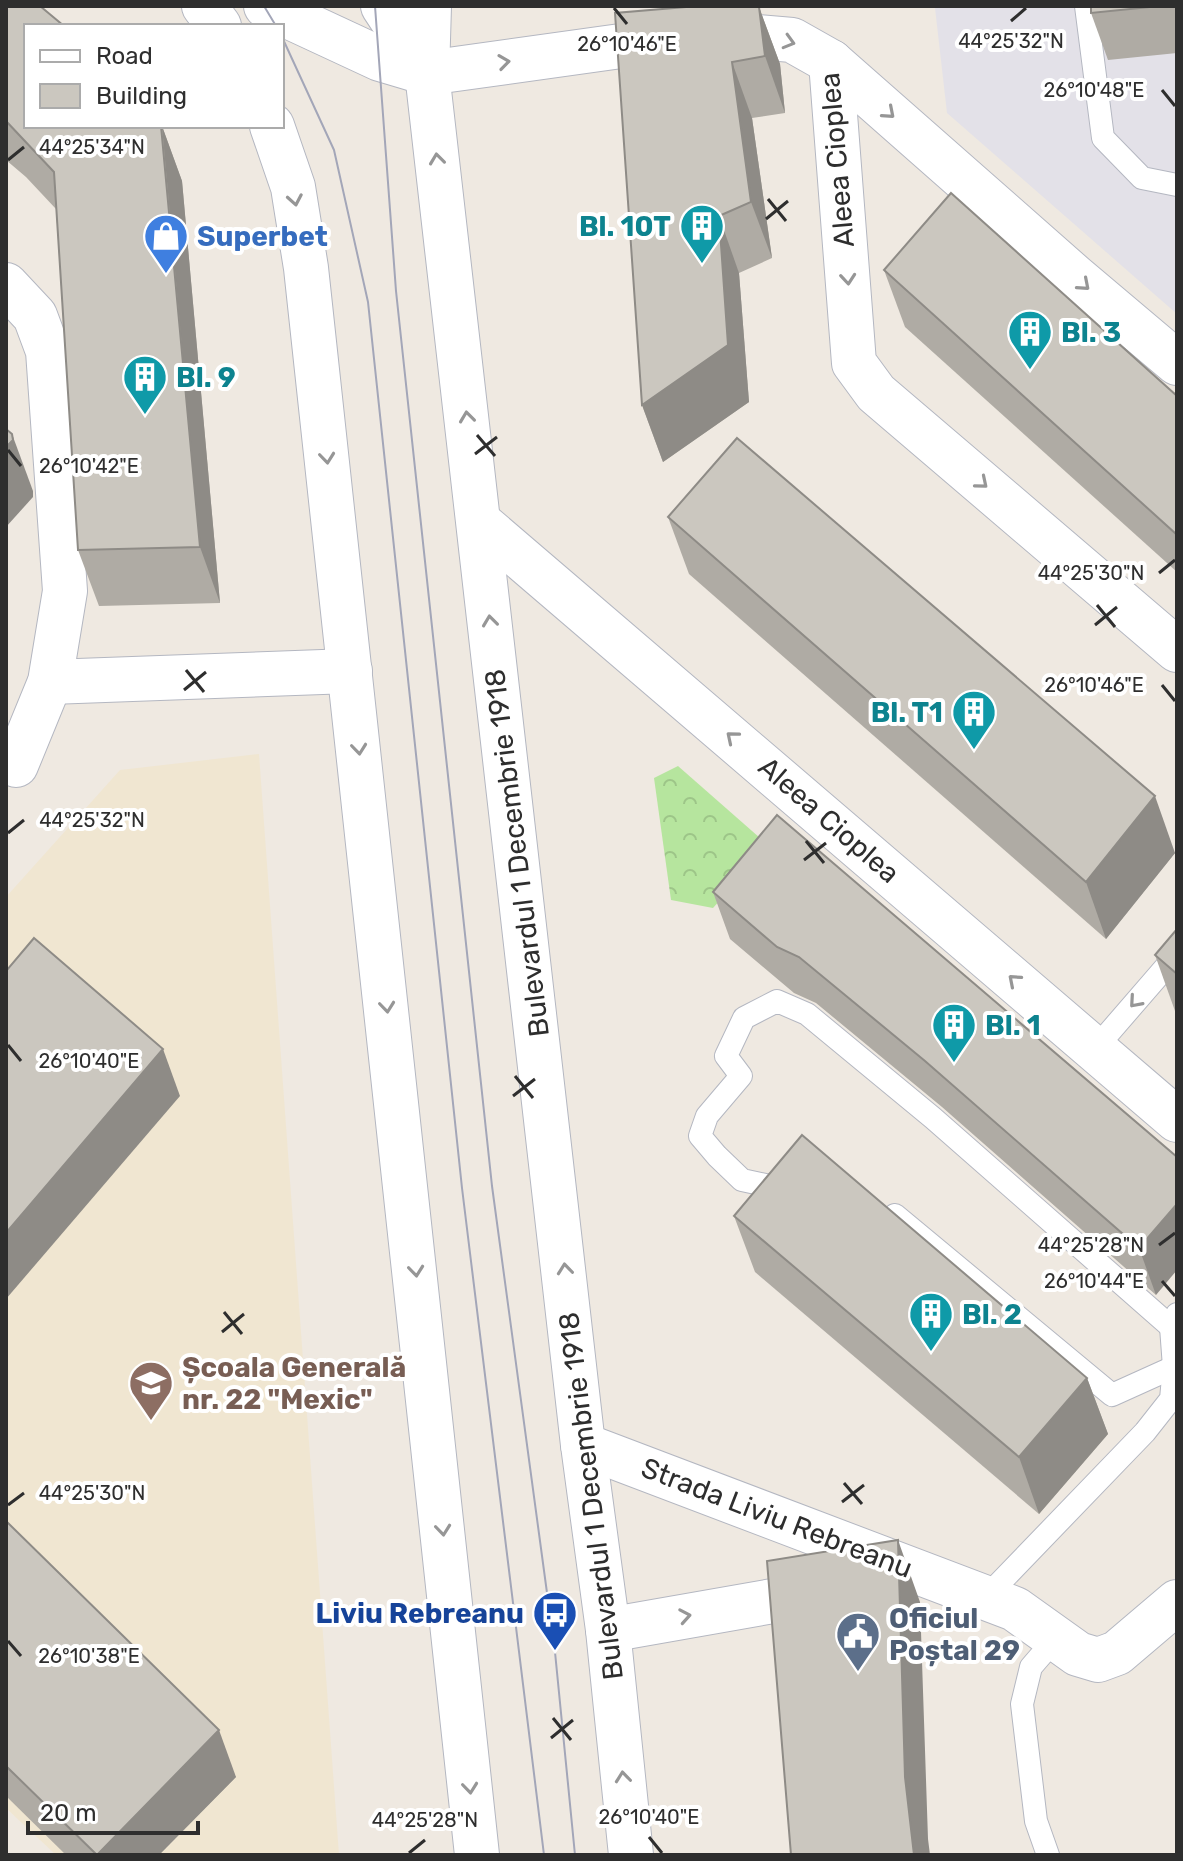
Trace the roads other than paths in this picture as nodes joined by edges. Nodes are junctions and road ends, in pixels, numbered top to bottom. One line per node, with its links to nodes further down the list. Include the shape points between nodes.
1 (204, 6): 6 (street)
2 (266, 6): 8 (street, Aleea Cioplea, via 380,59)
3 (383, 6): 8 (street, Bulevardul 1 Decembrie 1918)
4 (429, 6): 8 (street)
5 (1086, 6): 10 (lane, via 1103,138 1142,178)
6 (218, 24)
7 (831, 62): 8 (street, Aleea Cioplea, one-way to 7, via 714,33 792,40); 12 (street, one-way to 12); 14 (street, Aleea Cioplea, one-way to 14, via 854,363 876,393)
8 (427, 73): 13 (street, Bulevardul 1 Decembrie 1918, one-way to 8)
9 (273, 128): 15 (street, one-way to 15, via 293,187 306,268)
10 (1177, 185)
11 (6, 285): 16 (street, via 35,316 48,351 65,591)
12 (1177, 363)
13 (479, 522): 19 (street, Aleea Cioplea, one-way to 13); 25 (street, Bulevardul 1 Decembrie 1918, one-way to 13)
14 (1177, 650)
15 (350, 671): 16 (street); 31 (street, one-way to 31)
16 (50, 682): 17 (street)
17 (11, 761)
18 (1177, 954): 19 (lane, one-way to 19)
19 (1094, 1050): 20 (street, Aleea Cioplea)
20 (1177, 1120)
21 (801, 1170): 23 (lane, via 784,1189 742,1180 700,1136 707,1116 741,1076 726,1056 744,1018 777,1001 807,1014)
22 (880, 1202): 24 (lane, via 1112,1395)
23 (1174, 1320): 24 (lane)
24 (1174, 1367): 27 (lane, via 1171,1399 1145,1432)
25 (583, 1445): 26 (street, Strada Liviu Rebreanu); 29 (street, Bulevardul 1 Decembrie 1918)
26 (926, 1574): 27 (street, Strada Liviu Rebreanu); 29 (street, Strada Liviu Rebreanu, one-way to 26)
27 (986, 1597): 30 (street, Strada Liviu Rebreanu, via 1015,1609)
28 (1177, 1602): 30 (street, Strada Liviu Rebreanu, via 1117,1653 1098,1660)
29 (608, 1630): 32 (street, Bulevardul 1 Decembrie 1918, one-way to 29)
30 (1056, 1638): 33 (lane, via 1031,1667 1022,1704 1036,1821)
31 (477, 1855)
32 (631, 1855)
33 (1048, 1855)

